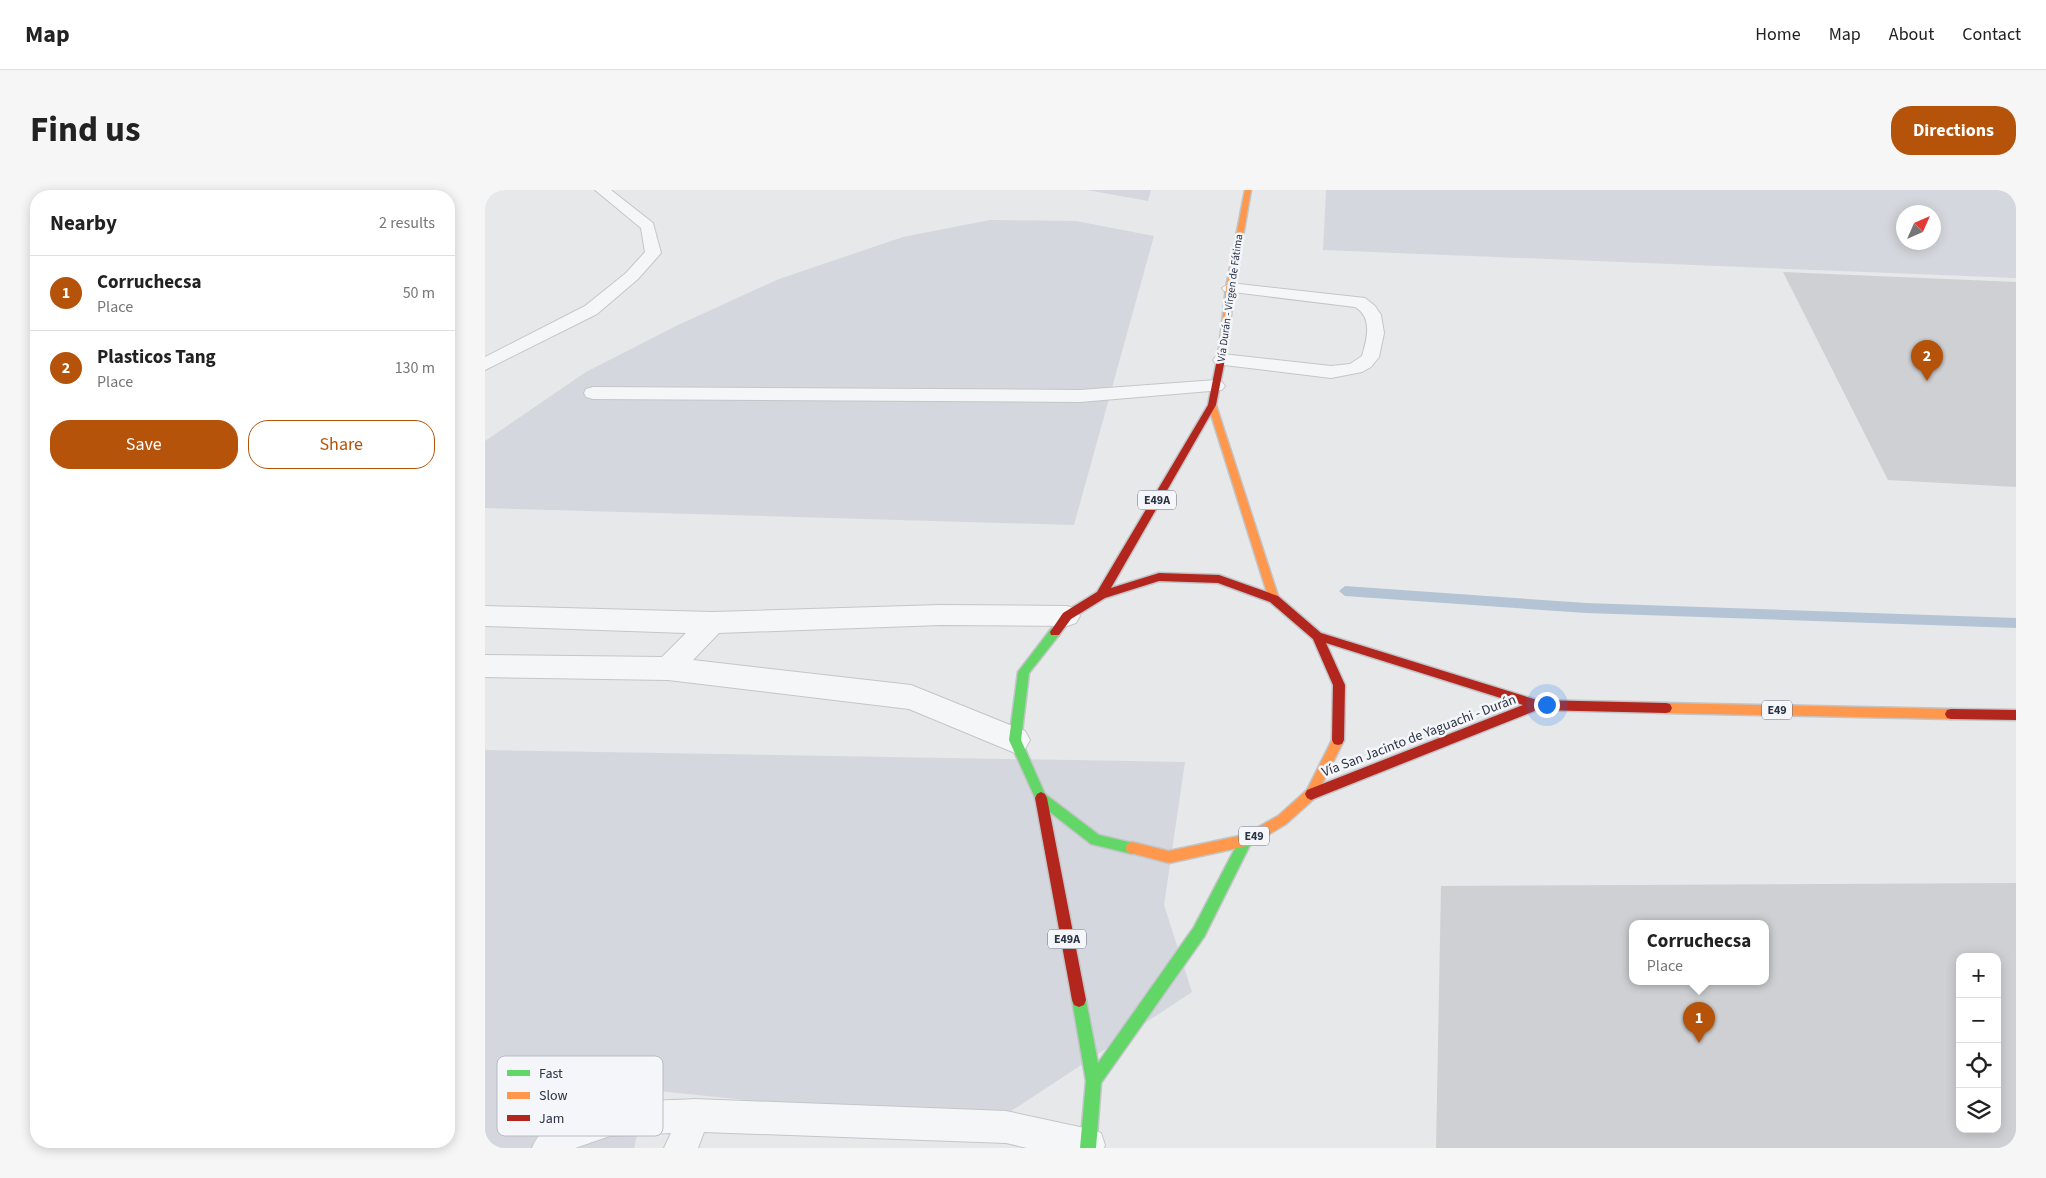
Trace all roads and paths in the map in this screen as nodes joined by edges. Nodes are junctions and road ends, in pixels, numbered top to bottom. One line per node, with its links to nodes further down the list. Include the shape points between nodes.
1 (602, 190): 5 (lane, via 648,226 653,254 591,310)
2 (1248, 190): 3 (main road, Vía Durán - Vírgen de Fátima / E49A)
3 (1230, 288): 4 (main road, Vía Durán - Vírgen de Fátima / E49A); 4 (lane, via 1359,302 1375,316 1376,336 1370,358 1360,367 1347,370 1331,372)
4 (1222, 360): 6 (main road, Vía Durán - Vírgen de Fátima / E49A)
5 (485, 364)
6 (1216, 386): 7 (lane, via 1080,396); 8 (main road, Vía Durán - Vírgen de Fátima / E49A)
7 (593, 393)
8 (1212, 405): 9 (main road, Vía Durán - Vírgen de Fátima / E49A); 10 (main road, Vía Durán - Vírgen de Fátima / E49A)
9 (1101, 595): 10 (main road, E49, via 1159,577 1219,579); 12 (main road, E49)
10 (1274, 599): 14 (main road, E49)
11 (485, 616): 13 (street)
12 (1067, 616): 13 (street, via 940,615); 19 (main road, E49, via 1024,672)
13 (712, 623): 16 (street)
14 (1317, 636): 17 (main road, Vía San Jacinto de Yaguachi - Durán / E49); 20 (main road, E49, via 1339,685 1338,740)
15 (485, 666): 16 (street)
16 (668, 668): 19 (street, via 911,697)
17 (1537, 706): 18 (main road, Vía San Jacinto de Yaguachi - Durán / E49); 20 (main road, Vía San Jacinto de Yaguachi - Durán / E49)
18 (2016, 715)
19 (1015, 740): 21 (main road, E49)
20 (1311, 794): 22 (main road, E49, via 1282,820)
21 (1041, 798): 22 (main road, E49, via 1095,840 1169,857); 23 (main road, E49A)
22 (1246, 841): 23 (main road, via 1199,932)
23 (1094, 1081): 27 (main road, E49A)
24 (695, 1115): 25 (lane); 27 (lane, via 1005,1127); 29 (lane)
25 (663, 1117)
26 (564, 1136): 28 (lane)
27 (1089, 1146)
28 (549, 1148)
29 (681, 1148)

